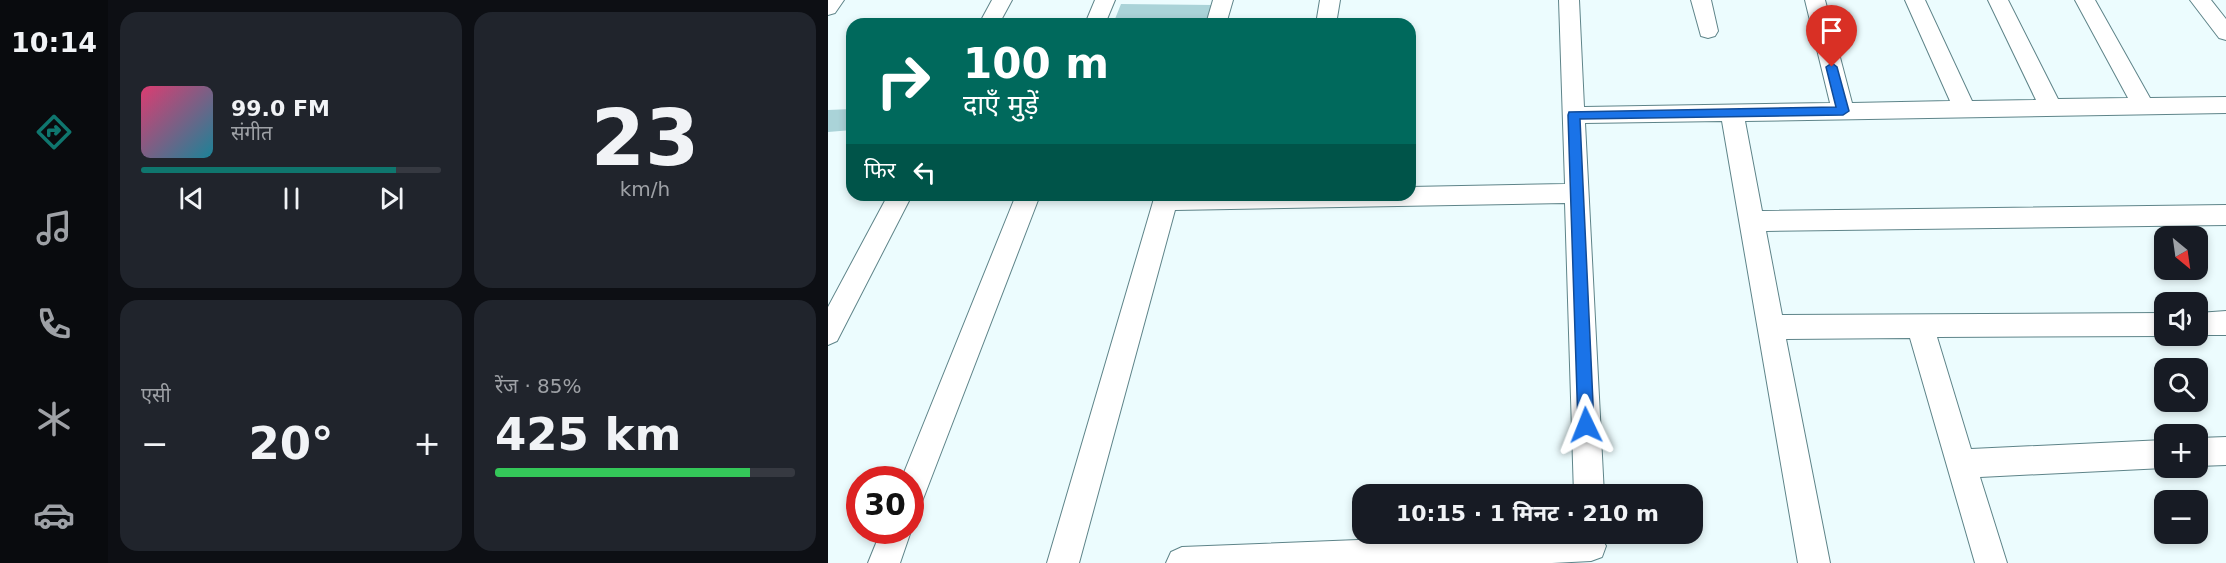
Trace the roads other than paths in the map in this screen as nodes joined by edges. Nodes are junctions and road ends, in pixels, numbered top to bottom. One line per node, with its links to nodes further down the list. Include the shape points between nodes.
1 (834, 0): 13 (street)
2 (1002, 0): 14 (street)
3 (1105, 0): 15 (street)
4 (1223, 0): 16 (street)
5 (1330, 0): 17 (street)
6 (1569, 0): 26 (street)
7 (1701, 0): 18 (street)
8 (1815, 0): 24 (street)
9 (1915, 0): 23 (street)
10 (1998, 0): 22 (street)
11 (2085, 0): 21 (street)
12 (2200, 0): 19 (street)
13 (828, 8)
14 (992, 18)
15 (1098, 18)
16 (1218, 18)
17 (1327, 18)
18 (1708, 31)
19 (2226, 33)
20 (2226, 105): 21 (street)
21 (2144, 106): 22 (street)
22 (2051, 108): 23 (street)
23 (1965, 109): 24 (street)
24 (1843, 111): 25 (street)
25 (1732, 113): 26 (street); 33 (street)
26 (1574, 115): 27 (street)
27 (1577, 193): 28 (street); 45 (street)
28 (1416, 195)
29 (897, 201): 39 (street)
30 (1026, 201): 44 (street)
31 (1166, 201): 50 (street)
32 (2226, 215): 33 (street)
33 (1752, 221): 38 (street)
34 (2226, 323): 36 (street)
35 (2154, 324): 37 (street)
36 (2208, 324)
37 (1920, 326): 38 (street); 43 (street)
38 (1771, 327): 52 (street)
39 (828, 333)
40 (2226, 451): 41 (street)
41 (2208, 452)
42 (2154, 455): 43 (street)
43 (1962, 465): 53 (street)
44 (921, 466)
45 (1589, 484)
46 (891, 544): 49 (street)
47 (1591, 548): 48 (street)
48 (1367, 559): 51 (street)
49 (884, 563)
50 (1063, 563)
51 (1182, 563)
52 (1814, 563)
53 (1991, 563)

